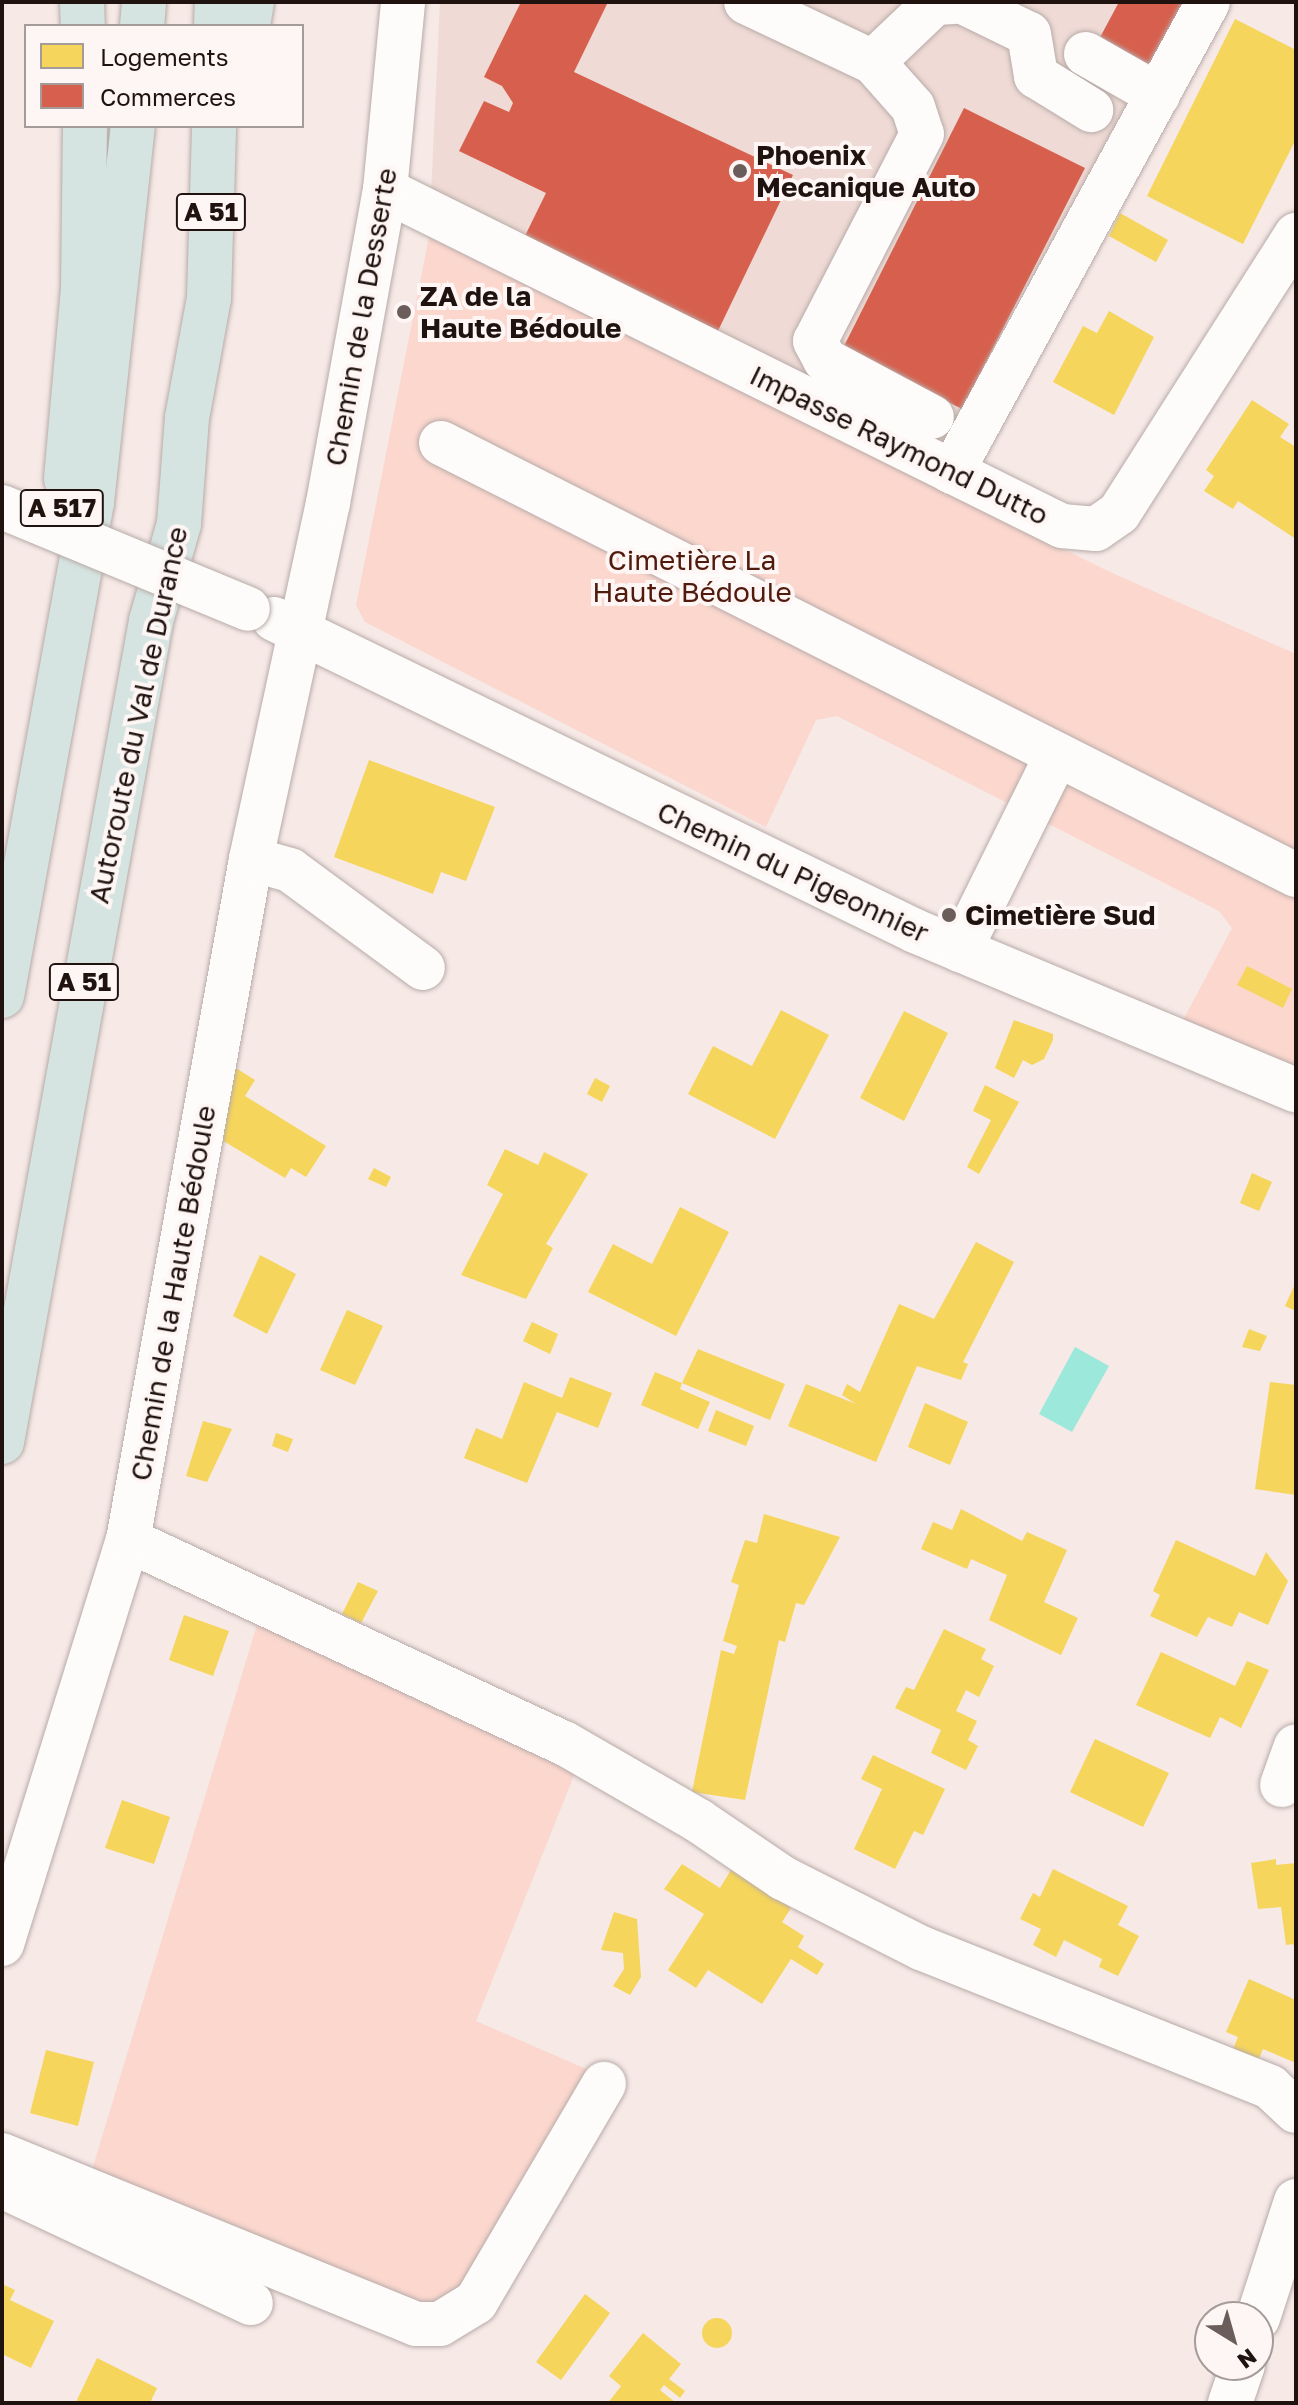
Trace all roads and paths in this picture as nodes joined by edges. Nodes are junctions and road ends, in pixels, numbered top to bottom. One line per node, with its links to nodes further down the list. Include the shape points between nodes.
1 (82, 2): 10 (highway)
2 (144, 2): 11 (highway)
3 (217, 2): 12 (highway)
4 (252, 2): 13 (highway)
5 (403, 2): 22 (street, Chemin de la Desserte)
6 (746, 2): 15 (street)
7 (954, 2): 15 (street, via 935,3)
8 (963, 2): 17 (street, via 1029,34 1036,76)
9 (1208, 2): 16 (street)
10 (83, 24)
11 (142, 24)
12 (216, 24)
13 (248, 24)
14 (1086, 54): 16 (street)
15 (873, 62): 25 (street, via 913,107 922,134 815,341 825,360)
16 (1158, 95): 27 (street)
17 (1091, 110)
18 (85, 128): 33 (highway, A 517, via 83,288 65,489)
19 (133, 128): 36 (highway, A 51, via 92,502)
20 (214, 128): 24 (highway, Autoroute du Val de Durance / A 51)
21 (234, 128): 24 (highway)
22 (385, 190): 27 (street, Impasse Raymond Dutto); 29 (street, Chemin de la Desserte)
23 (1296, 235): 27 (street, Impasse Raymond Dutto, via 1119,513 1096,529 1062,526)
24 (209, 298): 38 (highway, Autoroute du Val de Durance / A 51, via 187,418 179,524 151,621)
25 (932, 417)
26 (441, 443): 30 (street)
27 (952, 472)
28 (2, 507): 29 (street, Chemin du Pigeonnier, bridge)
29 (300, 630): 31 (street, Chemin de la Haute Bédoule); 34 (street, Chemin du Pigeonnier, via 658,809)
30 (1057, 755): 32 (street); 34 (street)
31 (251, 859): 35 (street, via 290,870); 39 (street, Chemin de la Haute Bédoule)
32 (1296, 875)
33 (2, 886)
34 (960, 950): 37 (street, Chemin du Pigeonnier)
35 (423, 968)
36 (2, 996)
37 (1296, 1090)
38 (2, 1442)
39 (128, 1540): 40 (street, Chemin de la Haute Bédoule); 42 (street, via 564,1743 699,1821 783,1878 921,1948 1270,2087)
40 (2, 1944)
41 (604, 2084): 43 (street, via 476,2302 440,2324 416,2324)
42 (1296, 2111)
43 (2, 2155)
44 (2, 2186): 47 (street)
45 (1296, 2201): 46 (street)
46 (1264, 2301)
47 (251, 2303)
48 (1238, 2381): 49 (street)
49 (1230, 2403)

